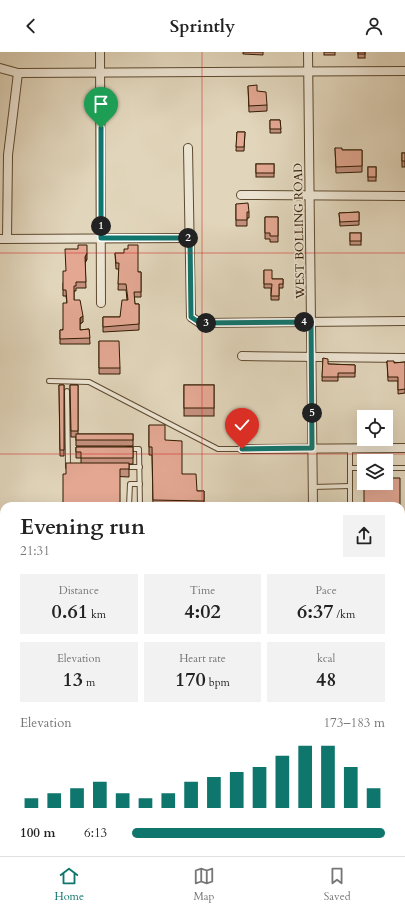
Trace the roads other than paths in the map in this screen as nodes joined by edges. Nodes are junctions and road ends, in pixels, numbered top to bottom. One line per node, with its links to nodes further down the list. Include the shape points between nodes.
1 (100, 52): 7 (street)
2 (308, 52): 5 (street, WEST BOLLING ROAD)
3 (0, 68): 6 (street)
4 (405, 71): 5 (street)
5 (308, 72): 7 (street); 10 (street, WEST BOLLING ROAD)
6 (18, 73): 7 (street); 14 (street, via 8,155)
7 (100, 73): 12 (street)
8 (188, 148): 13 (street)
9 (241, 195): 10 (street)
10 (311, 196): 11 (street); 16 (street, WEST BOLLING ROAD)
11 (405, 196)
12 (101, 238): 13 (street); 14 (street); 15 (street)
13 (190, 238): 16 (street, via 191,317 200,323)
14 (3, 239)
15 (101, 303)
16 (311, 322): 17 (street); 19 (street, WEST BOLLING ROAD)
17 (405, 322)
18 (242, 356): 19 (street)
19 (312, 356): 20 (street); 23 (street, WEST BOLLING ROAD)
20 (405, 358)
21 (48, 381): 29 (lane, via 89,382 218,449)
22 (67, 391): 26 (lane)
23 (312, 448): 24 (street); 29 (street); 39 (street, WEST BOLLING ROAD)
24 (350, 448): 25 (street); 33 (lane)
25 (405, 448)
26 (68, 449): 27 (lane); 30 (lane, via 68,467)
27 (76, 449)
28 (123, 449): 32 (lane, via 139,449)
29 (242, 449)
30 (76, 467)
31 (116, 467): 32 (lane)
32 (140, 467): 37 (lane)
33 (350, 468): 34 (lane); 38 (lane)
34 (357, 468)
35 (393, 468): 36 (lane)
36 (405, 468)
37 (140, 484): 40 (lane, via 130,484); 41 (lane)
38 (350, 486): 39 (lane); 43 (lane)
39 (312, 487): 42 (street, WEST BOLLING ROAD)
40 (130, 502)
41 (140, 502)
42 (313, 502)
43 (350, 502)

